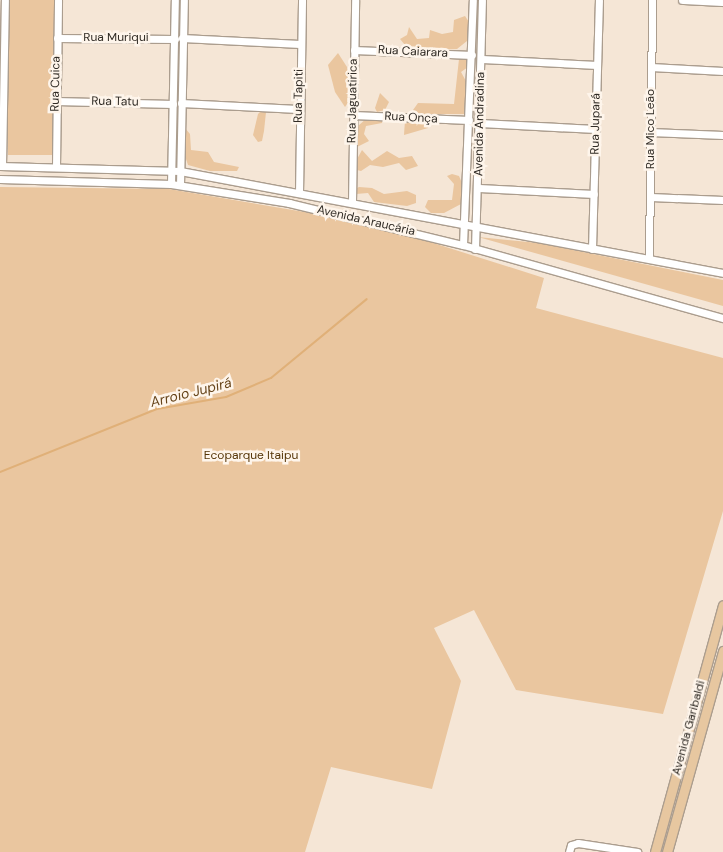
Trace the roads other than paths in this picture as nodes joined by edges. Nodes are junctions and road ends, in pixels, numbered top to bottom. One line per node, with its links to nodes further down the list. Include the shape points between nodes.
1 (5, 0): 13 (street)
2 (58, 0): 14 (street, Rua Cuica)
3 (176, 0): 15 (street)
4 (184, 0): 15 (street)
5 (302, 0): 16 (street, Rua Tapiti)
6 (354, 0): 17 (street, Rua Jaguatirica)
7 (473, 0): 18 (street, Avenida Andradina)
8 (482, 0): 19 (street, Avenida Andradina)
9 (599, 0): 20 (street, Rua Jupará)
10 (652, 0): 21 (street, Rua Mico Leão)
11 (682, 0): 12 (street)
12 (723, 2)
13 (2, 31): 24 (street)
14 (57, 38): 15 (street, Rua Muriqui); 23 (street, Rua Cuica)
15 (179, 38): 16 (street, Rua Muriqui); 25 (street)
16 (300, 44): 26 (street, Rua Tapiti)
17 (354, 50): 18 (street, Rua Caiarara); 27 (street, Rua Jaguatirica)
18 (472, 55): 28 (street, Avenida Andradina)
19 (482, 59): 20 (street); 29 (street, Avenida Andradina)
20 (597, 64): 30 (street, Rua Jupará)
21 (651, 67): 22 (street); 31 (street, Rua Mico Leão)
22 (723, 71)
23 (56, 101): 25 (street, Rua Tatu); 34 (street, Rua Cuica)
24 (1, 102): 33 (street)
25 (177, 104): 26 (street, Rua Tatu); 35 (street); 36 (street)
26 (298, 109): 41 (street, Rua Tapiti)
27 (353, 115): 28 (street, Rua Onça); 45 (street, Rua Jaguatirica)
28 (469, 120): 46 (street, Avenida Andradina)
29 (480, 123): 30 (street); 40 (street, Avenida Andradina)
30 (596, 129): 42 (street, Rua Jupará)
31 (650, 132): 32 (street); 43 (street, Rua Mico Leão)
32 (723, 135)
33 (1, 166): 34 (street, Avenida Araucária)
34 (56, 167): 35 (street, Avenida Araucária)
35 (172, 170): 36 (street, Avenida Araucária); 38 (street)
36 (180, 171): 39 (street); 41 (street, Avenida Araucária)
37 (0, 179): 38 (street, Avenida Araucária)
38 (171, 184): 39 (street, Avenida Araucária)
39 (180, 185): 48 (street, Avenida Araucária, via 349,215)
40 (479, 188): 42 (street); 47 (street, Avenida Andradina)
41 (299, 193): 45 (street, Avenida Araucária)
42 (594, 194): 50 (street, Rua Jupará)
43 (650, 197): 44 (street); 51 (street, Rua Mico Leão)
44 (723, 200)
45 (352, 202): 46 (street, Avenida Araucária)
46 (465, 224): 47 (street, Avenida Araucária); 48 (street, Avenida Andradina)
47 (477, 226): 49 (street, Avenida Andradina); 50 (street, Avenida Araucária)
48 (463, 245): 49 (street, Avenida Araucária)
49 (475, 248): 53 (street, Avenida Araucária)
50 (592, 249): 51 (street, Avenida Araucária)
51 (649, 258): 52 (street, Avenida Araucária)
52 (723, 273)
53 (723, 318)
54 (723, 605): 55 (main road, Avenida Garibaldi)
55 (721, 617): 60 (main road, Avenida Garibaldi)
56 (723, 651): 57 (main road, Avenida Garibaldi)
57 (720, 676): 61 (main road, Avenida Garibaldi)
58 (569, 852): 59 (street, via 571,845 578,843)
59 (637, 852)
60 (655, 852)
61 (667, 852)

